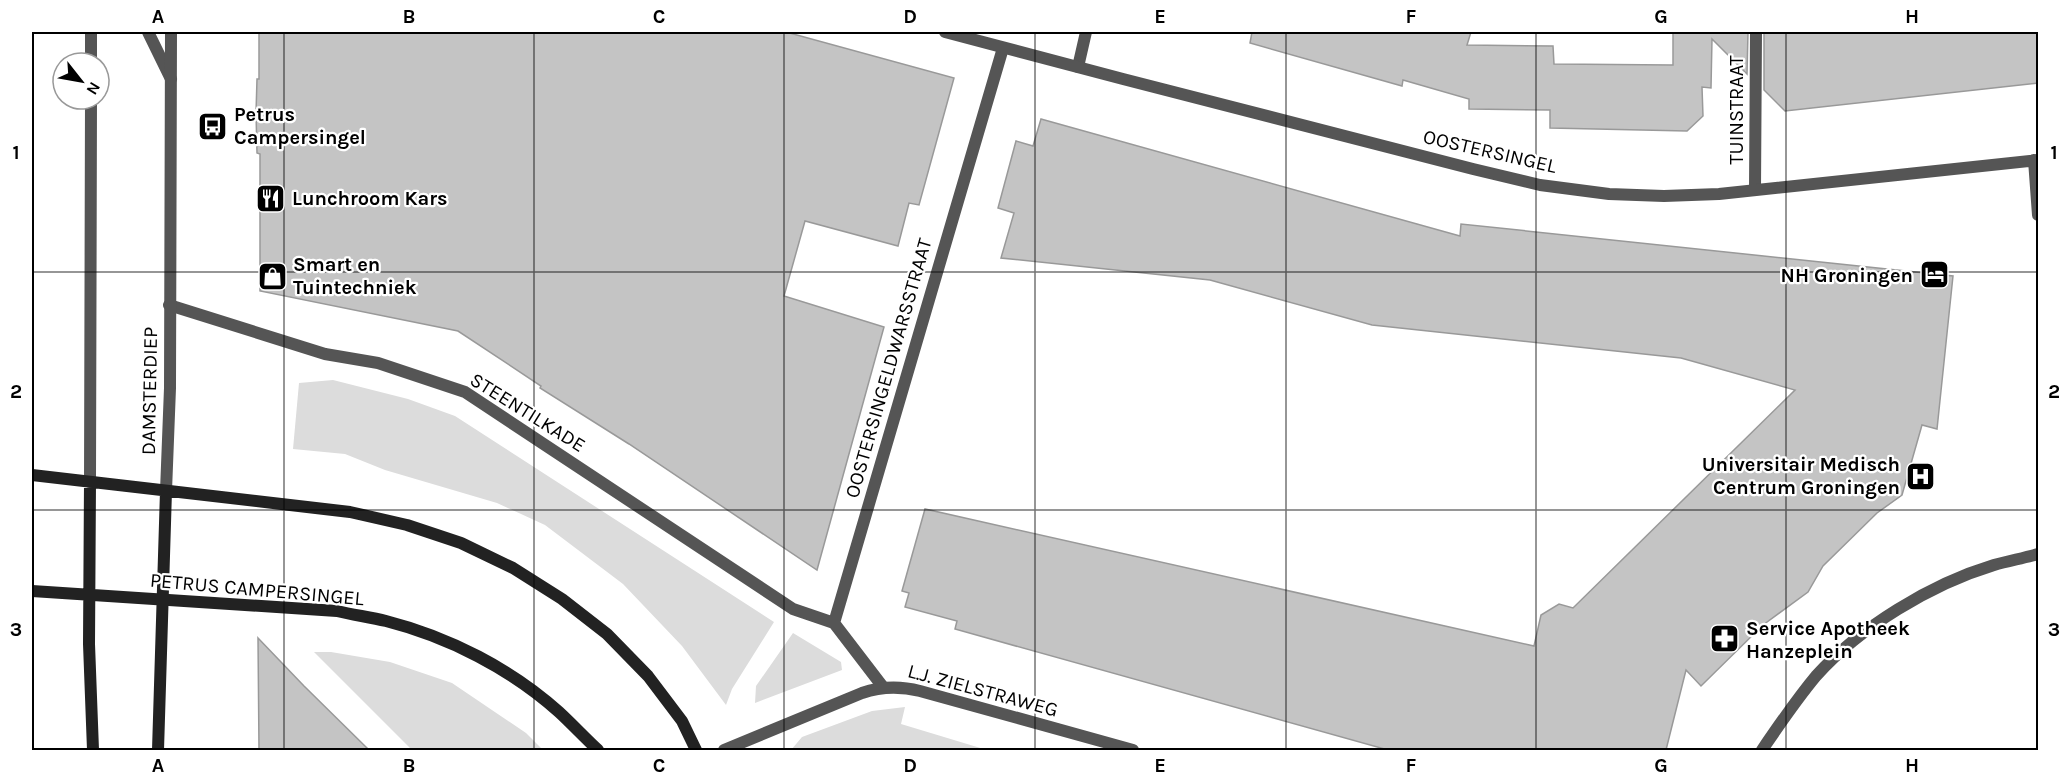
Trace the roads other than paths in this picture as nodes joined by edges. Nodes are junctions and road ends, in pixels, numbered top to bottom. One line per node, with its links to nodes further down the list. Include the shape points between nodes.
1 (91, 32): 8 (street)
2 (148, 32): 10 (street)
3 (171, 32): 10 (street, DAMSTERDIEP)
4 (945, 32): 7 (street, OOSTERSINGEL)
5 (1086, 32): 9 (street)
6 (1756, 32): 13 (street, TUINSTRAAT)
7 (1003, 48): 9 (street, OOSTERSINGEL); 23 (street, OOSTERSINGELDWARSSTRAAT)
8 (91, 51)
9 (1078, 67): 13 (street, OOSTERSINGEL, via 1540,185 1664,196)
10 (171, 79): 15 (street, DAMSTERDIEP)
11 (91, 111): 17 (street)
12 (2036, 160): 13 (street, OOSTERSINGEL); 14 (street)
13 (1755, 189)
14 (2038, 215)
15 (169, 305): 18 (street, DAMSTERDIEP); 23 (street, STEENTILKADE, via 325,354 378,363 465,392 793,609)
16 (32, 475): 17 (main road)
17 (90, 482): 18 (main road); 21 (main road)
18 (166, 491): 22 (main road, DAMSTERDIEP); 28 (main road, via 350,512 407,525 513,568 607,634 648,676 682,721)
19 (2038, 554): 31 (street, via 1993,565 1944,584 1856,639 1818,675)
20 (32, 591): 21 (main road, PETRUS CAMPERSINGEL)
21 (89, 595): 22 (main road, PETRUS CAMPERSINGEL); 25 (main road)
22 (163, 600): 26 (main road, DAMSTERDIEP); 27 (main road, PETRUS CAMPERSINGEL, via 337,612 387,621 435,637 520,682 558,711)
23 (834, 623): 24 (street)
24 (882, 687): 29 (street, L.J. ZIELSTRAWEG); 30 (street, L.J. ZIELSTRAWEG, via 905,687)
25 (93, 750)
26 (158, 750)
27 (598, 750)
28 (696, 750)
29 (724, 750)
30 (1133, 750)
31 (1762, 750)

